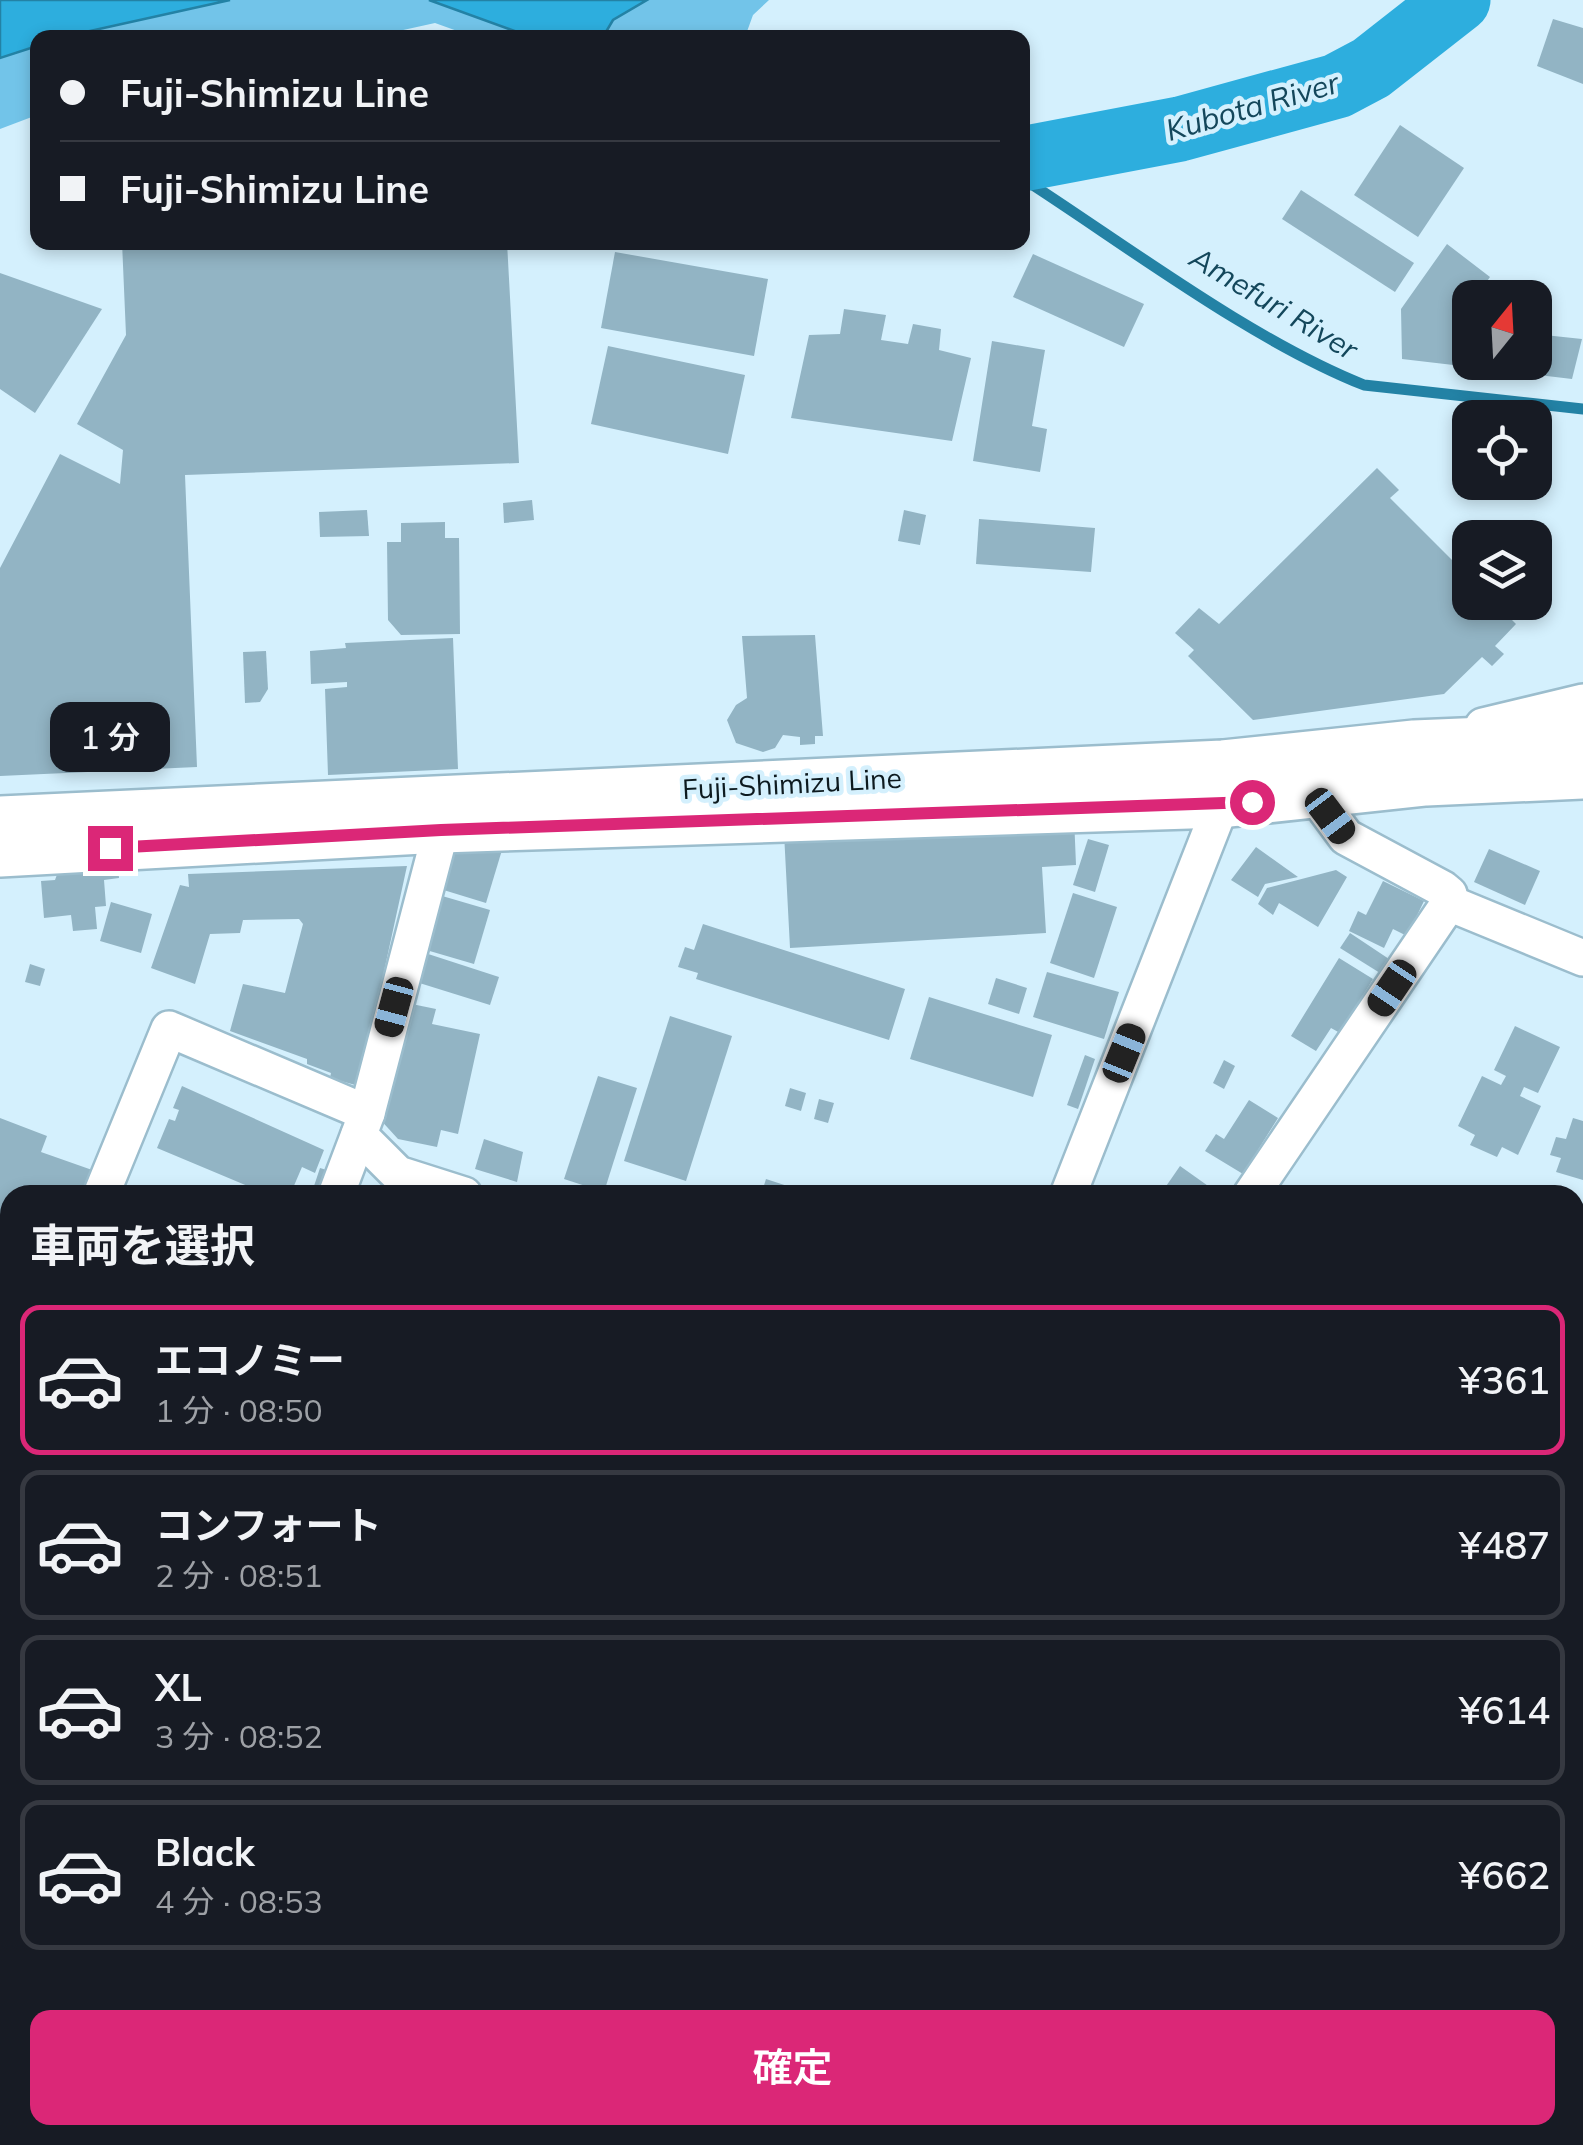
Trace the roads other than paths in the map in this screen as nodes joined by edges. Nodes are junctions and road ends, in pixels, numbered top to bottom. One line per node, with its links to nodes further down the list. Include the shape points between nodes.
1 (1583, 702): 3 (street)
2 (1583, 736): 3 (main road, Fuji-Shimizu Line)
3 (1414, 743): 5 (main road, Fuji-Shimizu Line); 6 (street)
4 (1583, 776): 6 (main road, Fuji-Shimizu Line)
5 (1222, 784): 7 (main road, Fuji-Shimizu Line); 8 (main road, Fuji-Shimizu Line); 9 (main road, Fuji-Shimizu Line); 17 (street)
6 (1375, 789): 7 (main road, Fuji-Shimizu Line)
7 (1315, 795): 11 (street, via 1346,836 1443,889)
8 (0, 820)
9 (441, 830): 10 (main road, Fuji-Shimizu Line); 13 (street)
10 (0, 854)
11 (1449, 902): 12 (street); 18 (street)
12 (1583, 958)
13 (363, 1124): 14 (street, via 169,1029); 15 (street); 16 (street, via 398,1174)
14 (105, 1185)
15 (340, 1185)
16 (433, 1185)
17 (1072, 1185)
18 (1258, 1185)

